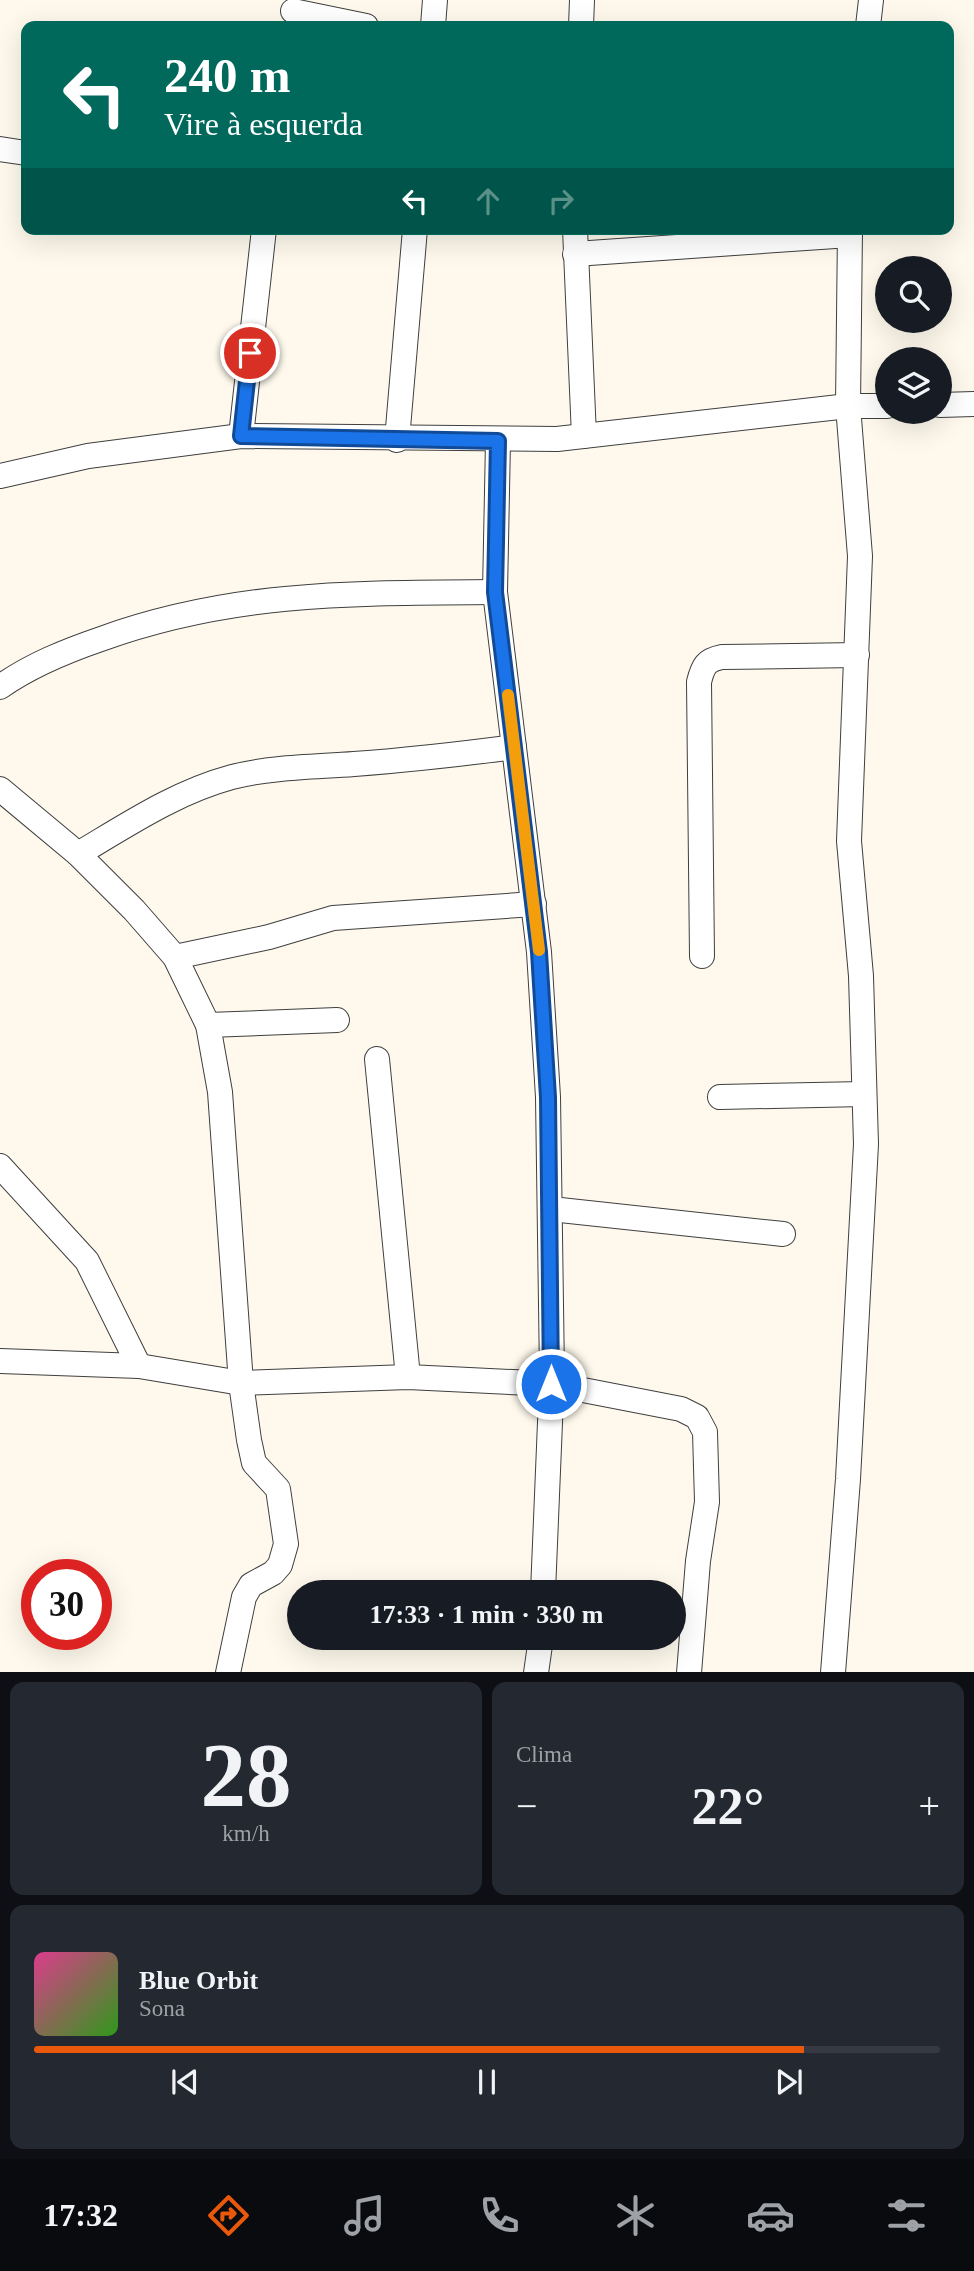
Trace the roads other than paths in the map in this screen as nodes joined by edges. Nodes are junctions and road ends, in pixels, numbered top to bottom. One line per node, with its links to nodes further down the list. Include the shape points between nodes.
1 (435, 0): 6 (street)
2 (582, 0): 7 (street)
3 (871, 0): 8 (street)
4 (292, 12): 5 (street)
5 (340, 21)
6 (433, 21)
7 (581, 21)
8 (869, 21)
9 (0, 149): 10 (street)
10 (21, 152)
11 (263, 235): 20 (street)
12 (414, 235): 22 (street)
13 (758, 235): 15 (street)
14 (850, 235): 19 (street)
15 (575, 241): 21 (street)
16 (974, 404): 18 (street)
17 (875, 405): 19 (street)
18 (952, 405)
19 (848, 406): 21 (street); 26 (street, via 860,556)
20 (241, 436): 22 (street); 24 (street, via 88,456)
21 (584, 436): 23 (street)
22 (397, 440): 23 (street)
23 (498, 441): 25 (street)
24 (0, 476)
25 (495, 592): 27 (street, via 296,596 230,605 129,629 65,652); 28 (street)
26 (857, 655): 32 (street, via 722,657 709,659 702,667); 37 (street, via 849,841 861,976)
27 (0, 687)
28 (514, 747): 30 (street, via 232,777 150,811); 31 (street)
29 (0, 789): 30 (street)
30 (78, 854): 33 (street)
31 (534, 904): 33 (street, via 333,918); 40 (street)
32 (702, 956)
33 (175, 957): 35 (street)
34 (337, 1020): 35 (street)
35 (208, 1025): 45 (street, via 220,1092)
36 (377, 1059): 44 (street)
37 (864, 1094): 38 (street); 52 (street, via 863,1220)
38 (720, 1097)
39 (0, 1166): 43 (street, via 87,1261)
40 (551, 1209): 41 (street); 46 (street)
41 (783, 1234)
42 (0, 1362): 43 (street)
43 (139, 1366): 45 (street)
44 (408, 1377): 45 (street); 46 (street)
45 (241, 1383): 49 (street, via 252,1457 278,1489 286,1544 280,1565 251,1585 244,1597)
46 (551, 1384): 47 (street); 51 (street, via 681,1409 697,1417 705,1432 707,1502)
47 (543, 1580)
48 (539, 1650): 50 (street)
49 (228, 1672)
50 (536, 1672)
51 (689, 1672)
52 (833, 1672)

